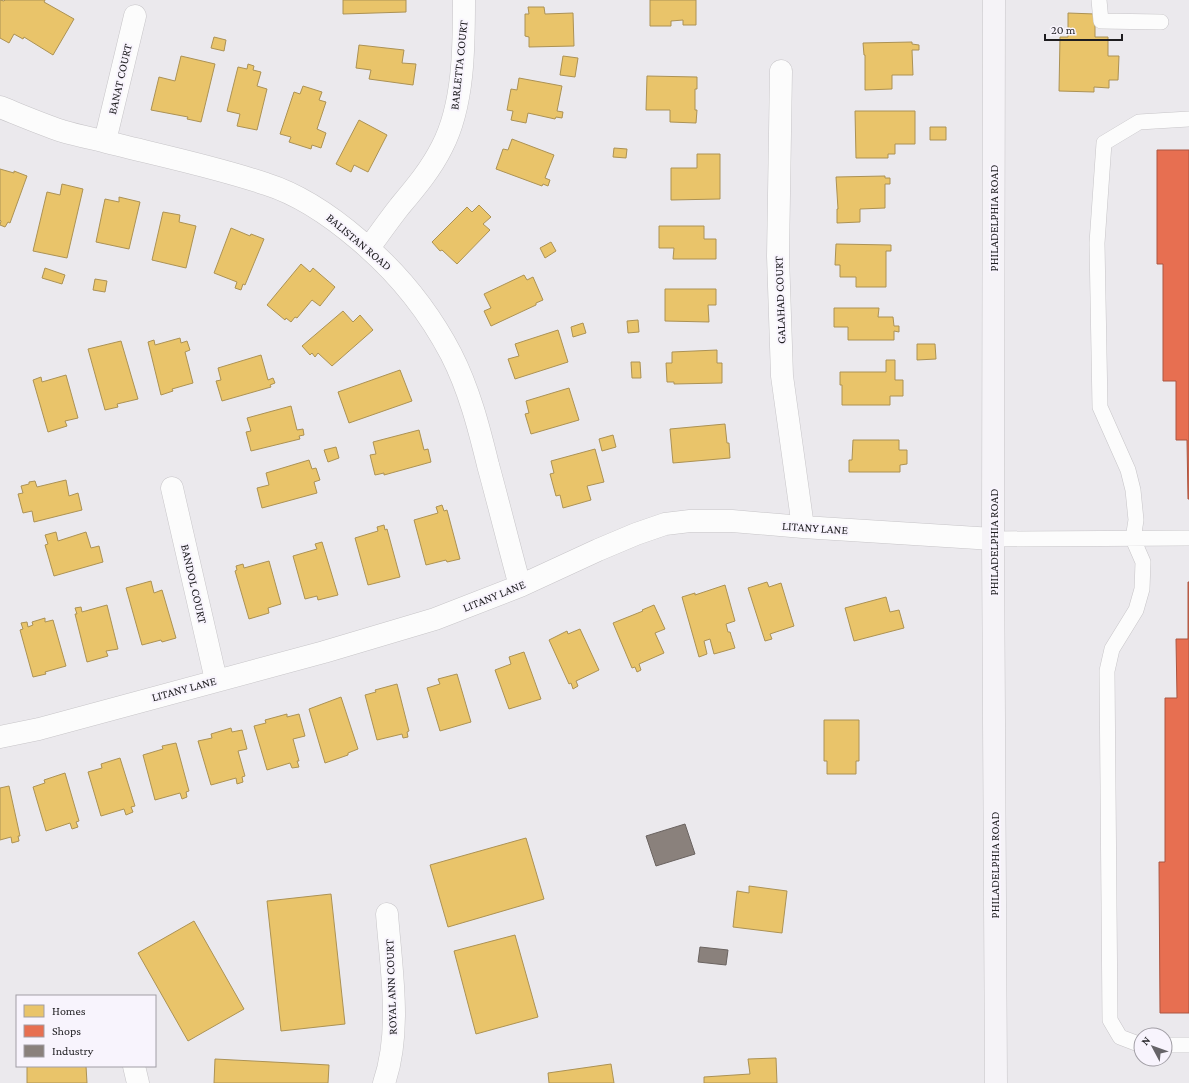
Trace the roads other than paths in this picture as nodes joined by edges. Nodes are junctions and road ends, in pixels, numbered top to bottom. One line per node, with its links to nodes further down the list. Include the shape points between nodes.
1 (464, 0): 10 (street, BARLETTA COURT, via 464,35 453,122 431,167)
2 (994, 0): 14 (main road, PHILADELPHIA ROAD)
3 (1099, 0): 5 (lane, via 1100,21)
4 (134, 16): 9 (street, BANAT COURT)
5 (1161, 22)
6 (781, 71): 12 (street, GALAHAD COURT, via 778,256 782,376)
7 (0, 106): 9 (street, BALISTAN ROAD, via 62,131)
8 (1189, 119): 15 (lane, via 1139,122 1104,143 1097,243 1100,407 1128,470 1133,490 1136,520)
9 (105, 142): 10 (street, BALISTAN ROAD, via 268,184 320,210)
10 (369, 248): 16 (street, BALISTAN ROAD, via 419,301 452,356 476,420)
11 (172, 488): 17 (street, BANDOL COURT)
12 (803, 527): 14 (street, LITANY LANE); 16 (street, LITANY LANE, via 690,520 664,524 598,550)
13 (1189, 538): 15 (lane)
14 (993, 539): 15 (lane); 26 (main road, PHILADELPHIA ROAD)
15 (1133, 539): 20 (lane, via 1143,562 1142,589 1136,610 1112,649 1107,671 1110,1020 1120,1037)
16 (520, 586): 17 (street, LITANY LANE, via 435,619 324,652)
17 (216, 680): 18 (street, LITANY LANE, via 39,729)
18 (0, 737)
19 (387, 914): 25 (street, ROYAL ANN COURT, via 393,997 393,1045)
20 (1133, 1042)
21 (1173, 1045): 22 (lane)
22 (1189, 1045)
23 (134, 1067): 24 (street)
24 (138, 1083)
25 (384, 1083)
26 (996, 1083)

